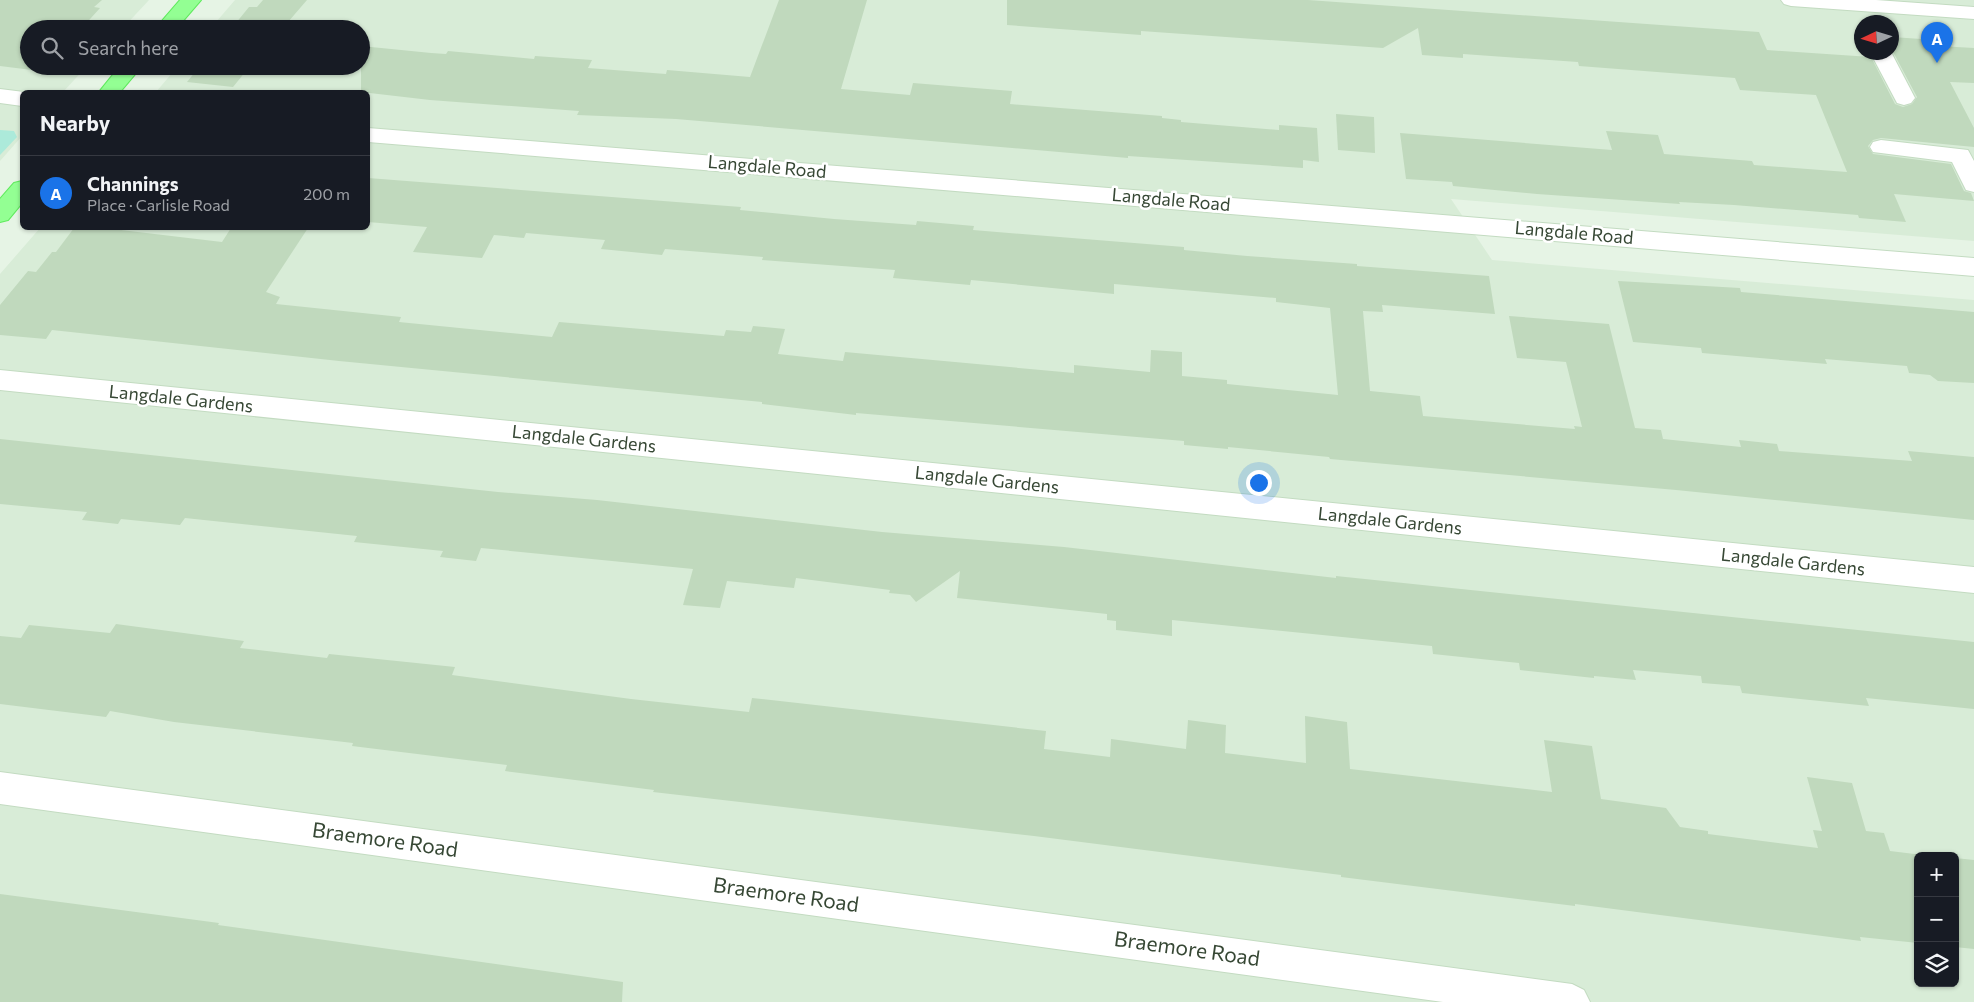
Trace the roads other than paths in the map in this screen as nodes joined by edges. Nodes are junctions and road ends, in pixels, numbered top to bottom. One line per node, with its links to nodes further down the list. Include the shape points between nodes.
1 (191, 0): 6 (main road)
2 (1791, 0): 3 (street)
3 (1856, 4): 4 (street); 5 (street)
4 (1974, 13)
5 (1862, 15)
6 (173, 20)
7 (1884, 60): 11 (street)
8 (124, 75): 9 (main road)
9 (111, 90)
10 (0, 96): 12 (street)
11 (1904, 98)
12 (20, 99)
13 (370, 135): 18 (street, Langdale Road)
14 (1881, 147): 15 (street, via 1960,155)
15 (1974, 184)
16 (20, 191): 17 (main road)
17 (0, 214)
18 (1974, 267)
19 (0, 380): 20 (street, Langdale Gardens)
20 (1974, 580)
21 (0, 788): 22 (street, Braemore Road)
22 (1572, 1002)

